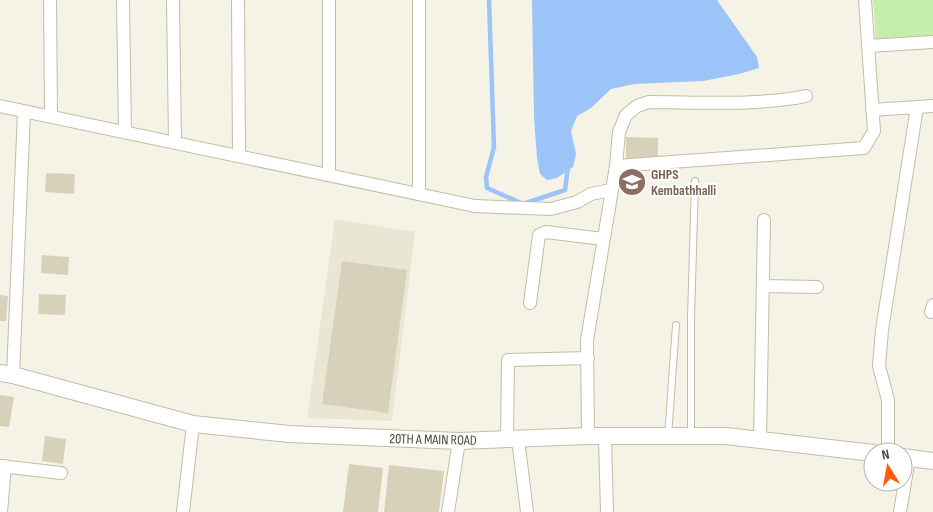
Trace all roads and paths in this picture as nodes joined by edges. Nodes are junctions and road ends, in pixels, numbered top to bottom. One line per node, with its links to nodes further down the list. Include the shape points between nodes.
1 (50, 0): 16 (street)
2 (123, 0): 17 (street)
3 (172, 0): 18 (street)
4 (238, 0): 19 (street)
5 (329, 0): 21 (street)
6 (418, 0): 24 (street)
7 (865, 0): 9 (street)
8 (933, 42): 9 (street)
9 (868, 46): 14 (street)
10 (806, 96): 20 (street, via 755,101 649,102 637,106 626,115 619,132)
11 (0, 106): 15 (street)
12 (933, 106): 13 (street)
13 (917, 107): 14 (street); 41 (street, via 882,330 880,366 888,400)
14 (872, 110): 20 (street, via 874,130 864,148)
15 (24, 112): 16 (street); 32 (street)
16 (51, 116): 17 (street)
17 (125, 132): 18 (street)
18 (174, 142): 19 (street)
19 (239, 156): 21 (street)
20 (616, 166): 23 (street)
21 (329, 175): 24 (street)
22 (695, 181): 35 (lane)
23 (611, 190): 24 (street, via 591,194 551,210 475,206); 26 (street)
24 (420, 194)
25 (764, 220): 27 (street)
26 (603, 239): 29 (street, via 546,232 539,235); 31 (street, via 587,340)
27 (763, 286): 28 (street); 39 (street)
28 (817, 287)
29 (530, 304)
30 (676, 325): 37 (lane)
31 (588, 358): 34 (street); 38 (street, via 508,360)
32 (7, 374): 33 (street, 20TH A MAIN ROAD)
33 (193, 424): 40 (street, 20TH A MAIN ROAD, via 289,434); 49 (street)
34 (588, 436): 36 (street, 20TH A MAIN ROAD); 38 (street, 20TH A MAIN ROAD)
35 (692, 436): 37 (street, 20TH A MAIN ROAD); 39 (street, 20TH A MAIN ROAD)
36 (605, 437): 37 (street, 20TH A MAIN ROAD); 52 (street)
37 (668, 437)
38 (512, 439): 40 (street, 20TH A MAIN ROAD); 51 (street)
39 (760, 439): 42 (street, 20TH A MAIN ROAD)
40 (459, 440): 50 (street)
41 (888, 442)
42 (863, 452)
43 (913, 459): 44 (street)
44 (933, 461)
45 (3, 466): 46 (street); 48 (street)
46 (61, 473)
47 (902, 492): 53 (street)
48 (1, 512)
49 (183, 512)
50 (448, 512)
51 (527, 512)
52 (607, 512)
53 (900, 512)

